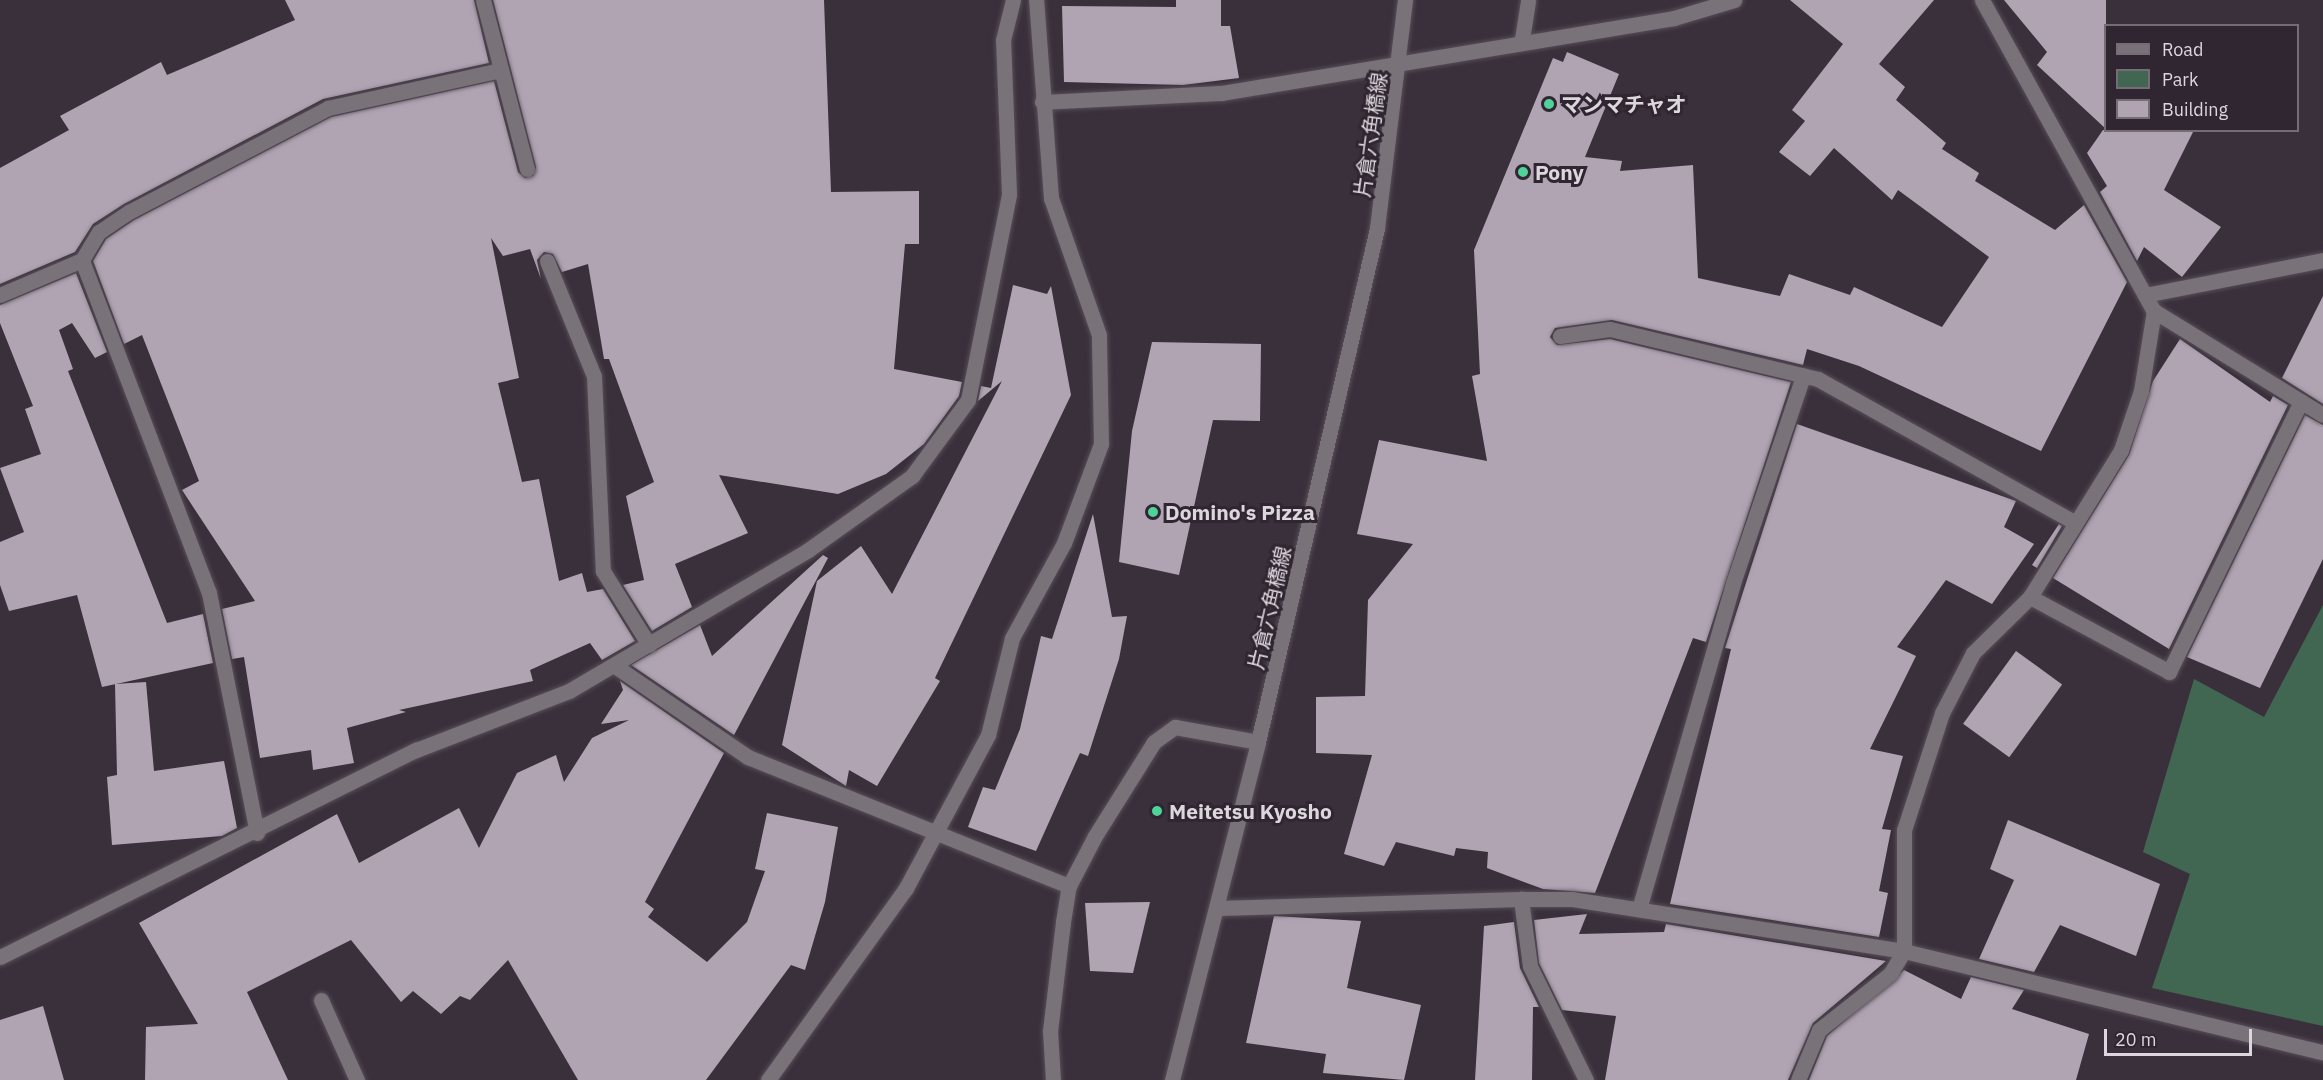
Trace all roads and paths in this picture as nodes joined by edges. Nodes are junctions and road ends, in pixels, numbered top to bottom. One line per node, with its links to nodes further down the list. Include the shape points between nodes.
1 (483, 0): 10 (street)
2 (1013, 0): 25 (street, via 1003,40 1009,194 968,400 912,476 808,550)
3 (1036, 0): 11 (street)
4 (1405, 0): 9 (street, 片倉六角橋線)
5 (1528, 0): 8 (street)
6 (1734, 0): 8 (street, via 1674,18)
7 (1982, 0): 17 (street)
8 (1522, 39): 9 (street)
9 (1401, 64): 11 (street, via 1221,93); 27 (street, 片倉六角橋線, via 1377,228)
10 (501, 70): 12 (street); 13 (street, via 328,108 129,212 99,232)
11 (1042, 102): 28 (street, via 1051,198 1099,335 1101,444 1064,543 1012,638 988,735)
12 (527, 169)
13 (82, 260): 16 (street); 29 (street, via 209,593)
14 (2323, 260): 17 (street)
15 (547, 261): 25 (street, via 594,376 603,571)
16 (0, 295)
17 (2145, 295): 18 (street)
18 (2154, 311): 21 (street); 23 (street, via 2142,391 2121,450)
19 (1560, 336): 20 (street, via 1610,329)
20 (1803, 375): 23 (street); 33 (street, via 1733,583)
21 (2301, 401): 22 (street); 24 (street, via 2169,672)
22 (2323, 415)
23 (2076, 523): 24 (street)
24 (2030, 597): 34 (street, via 1973,653 1920,771 1904,830)
25 (649, 645): 26 (street)
26 (615, 666): 28 (street, via 748,757); 29 (street, via 569,692 416,750)
27 (1258, 742): 30 (street, via 1175,727 1154,742); 32 (street, 片倉六角橋線)
28 (936, 831): 30 (street); 39 (street, via 906,888)
29 (257, 833): 35 (street)
30 (1069, 886): 40 (street, via 1050,1031)
31 (1521, 899): 32 (street); 33 (street); 42 (street, via 1530,966)
32 (1218, 908): 41 (street, 片倉六角橋線)
33 (1639, 909): 34 (street)
34 (1904, 951): 37 (street); 43 (street, via 1890,974 1819,1030)
35 (0, 957)
36 (321, 1000): 38 (street)
37 (2323, 1052)
38 (357, 1080)
39 (768, 1080)
40 (1053, 1080)
41 (1172, 1080)
42 (1586, 1080)
43 (1798, 1080)

